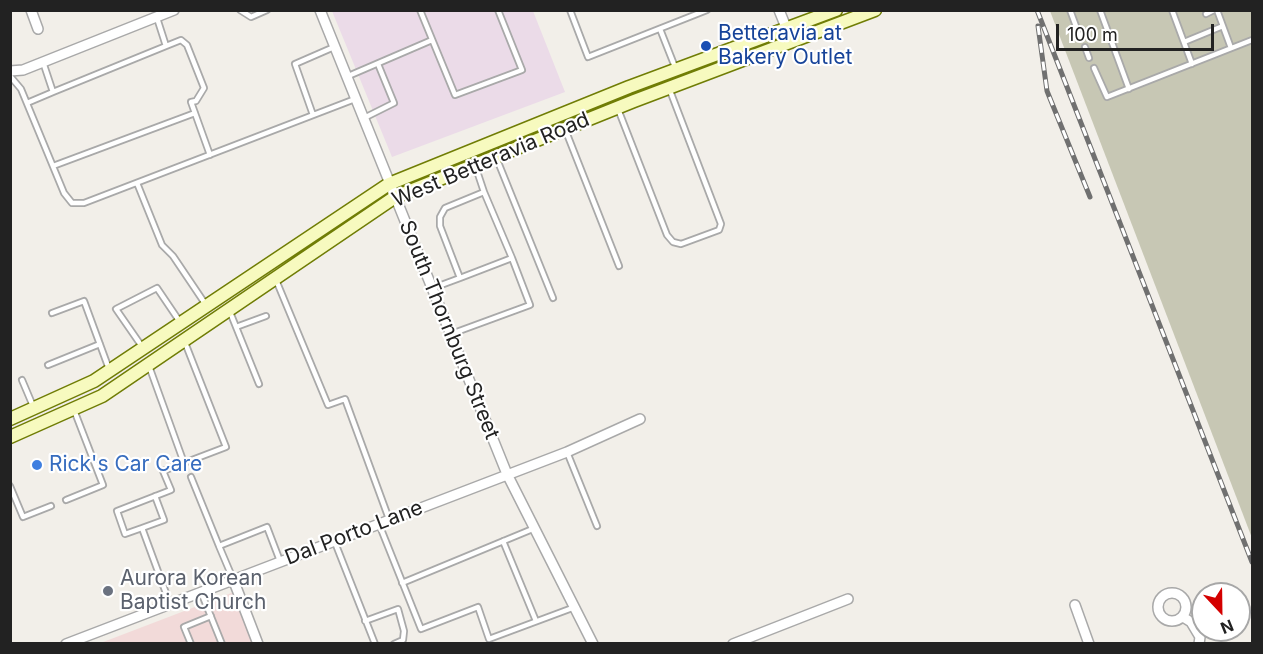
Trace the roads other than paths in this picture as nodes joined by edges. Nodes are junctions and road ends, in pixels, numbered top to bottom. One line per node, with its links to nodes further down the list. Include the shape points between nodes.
1 (31, 10): 22 (street)
2 (174, 10): 18 (street)
3 (240, 10): 4 (lane, via 251,17)
4 (267, 10)
5 (320, 10): 31 (street, South Thornburg Street)
6 (420, 10): 26 (lane)
7 (498, 10): 26 (lane, via 522,70 455,95)
8 (570, 10): 23 (lane, via 588,57)
9 (707, 10): 23 (lane)
10 (779, 10): 24 (street)
11 (836, 10): 24 (main road, West Betteravia Road)
12 (875, 10): 28 (main road, West Betteravia Road)
13 (1070, 10): 25 (lane)
14 (1100, 10): 43 (lane)
15 (1172, 10): 20 (lane)
16 (1215, 10): 17 (lane); 21 (lane)
17 (1206, 14)
18 (156, 17): 30 (lane); 35 (street)
19 (1185, 21): 20 (lane)
20 (1177, 24): 29 (lane)
21 (1223, 26): 29 (lane); 33 (lane)
22 (38, 29)
23 (660, 29): 39 (lane)
24 (787, 29): 28 (street); 39 (main road, West Betteravia Road)
25 (1080, 37)
26 (432, 40): 36 (lane)
27 (1252, 40): 33 (lane)
28 (792, 42): 42 (main road, West Betteravia Road)
29 (1184, 42): 37 (lane)
30 (166, 45): 44 (lane); 48 (lane, via 181,40 187,45 204,88 191,102)
31 (334, 47): 41 (street, South Thornburg Street); 49 (lane, via 295,64)
32 (1085, 47): 34 (lane)
33 (1231, 48): 37 (lane)
34 (1089, 57)
35 (43, 62): 40 (street); 44 (lane)
36 (378, 64): 41 (lane); 50 (lane, via 394,103)
37 (1192, 64): 43 (lane)
38 (1094, 68): 43 (lane, via 1107,98)
39 (676, 70): 57 (main road, West Betteravia Road)
40 (10, 74): 46 (lane)
41 (346, 77): 45 (street, South Thornburg Street)
42 (669, 88): 47 (main road, West Betteravia Road); 47 (lane, via 721,224 719,230 681,244 667,235)
43 (1129, 89)
44 (53, 92): 46 (lane)
45 (355, 99): 49 (lane); 50 (street, South Thornburg Street)
46 (27, 103): 55 (lane)
47 (618, 108): 51 (main road, West Betteravia Road)
48 (195, 113): 52 (lane); 55 (lane)
49 (313, 116): 52 (lane)
50 (362, 119): 57 (street, South Thornburg Street)
51 (565, 129): 53 (main road, West Betteravia Road); 61 (lane)
52 (210, 155): 56 (lane)
53 (496, 157): 54 (main road, West Betteravia Road); 65 (lane)
54 (475, 165): 58 (lane); 59 (main road, West Betteravia Road)
55 (53, 166): 56 (lane, via 64,194 72,203 84,203)
56 (137, 183): 66 (lane, via 162,245 174,256)
57 (389, 184): 59 (street, South Thornburg Street); 66 (main road, West Betteravia Road)
58 (484, 192): 60 (lane); 63 (lane, via 445,208 440,217)
59 (395, 197): 62 (main road, West Betteravia Road); 64 (street, South Thornburg Street)
60 (512, 258): 63 (lane); 72 (lane, via 530,305)
61 (619, 266)
62 (275, 278): 67 (main road, West Betteravia Road); 94 (lane, via 328,405 345,399)
63 (460, 278): 64 (lane)
64 (433, 288): 72 (street, South Thornburg Street)
65 (554, 298)
66 (207, 308): 70 (main road, West Betteravia Road)
67 (229, 310): 71 (lane); 73 (main road, West Betteravia Road)
68 (52, 313): 74 (lane, via 84,301)
69 (266, 316): 71 (lane)
70 (182, 325): 75 (main road, West Betteravia Road); 75 (lane, via 157,288 116,309)
71 (236, 327): 80 (lane)
72 (451, 334): 88 (street, South Thornburg Street)
73 (184, 340): 77 (main road, West Betteravia Road); 87 (lane, via 226,447)
74 (100, 344): 76 (lane); 78 (lane)
75 (144, 350): 78 (main road, West Betteravia Road)
76 (48, 365)
77 (149, 366): 82 (main road, West Betteravia Road); 87 (lane)
78 (110, 371): 81 (main road, West Betteravia Road)
79 (22, 380): 81 (lane)
80 (259, 384)
81 (34, 409): 83 (main road, West Betteravia Road)
82 (74, 410): 85 (main road, West Betteravia Road); 92 (lane, via 103,485)
83 (10, 419)
84 (640, 419): 86 (street, Dal Porto Lane)
85 (10, 437)
86 (567, 452): 88 (street, Dal Porto Lane); 96 (lane)
87 (184, 463): 91 (lane, via 163,471 171,490)
88 (507, 474): 94 (street, Dal Porto Lane); 98 (street, South Thornburg Street)
89 (191, 477): 101 (lane)
90 (10, 486): 93 (lane, via 23,517)
91 (155, 496): 97 (lane, via 164,520); 97 (lane, via 117,511 125,534)
92 (66, 500)
93 (51, 506)
94 (389, 519): 95 (street, Dal Porto Lane)
95 (378, 523): 99 (street, Dal Porto Lane); 104 (lane)
96 (597, 526)
97 (142, 528): 107 (lane)
98 (536, 528): 100 (lane); 109 (street, South Thornburg Street)
99 (334, 540): 102 (street, Dal Porto Lane); 112 (lane)
100 (503, 541): 104 (lane); 113 (lane)
101 (219, 546): 102 (lane, via 267,527); 103 (lane)
102 (280, 561): 103 (street, Dal Porto Lane)
103 (233, 579): 105 (street, Dal Porto Lane); 117 (street)
104 (402, 583): 113 (lane, via 421,629 478,607 489,639)
105 (201, 592): 107 (street, Dal Porto Lane); 110 (lane)
106 (848, 599): 121 (street)
107 (170, 604): 114 (street, Dal Porto Lane)
108 (1075, 605): 122 (street)
109 (575, 607): 113 (lane); 120 (street, South Thornburg Street)
110 (211, 616): 115 (lane, via 184,627); 116 (lane)
111 (1183, 617): 123 (street, via 1200,637)
112 (365, 621): 118 (lane); 119 (lane, via 398,609 403,640)
113 (536, 621)
114 (66, 644)
115 (191, 644)
116 (222, 644)
117 (258, 644)
118 (375, 644)
119 (394, 644)
120 (592, 644)
121 (733, 644)
122 (1089, 644)
123 (1199, 644)

